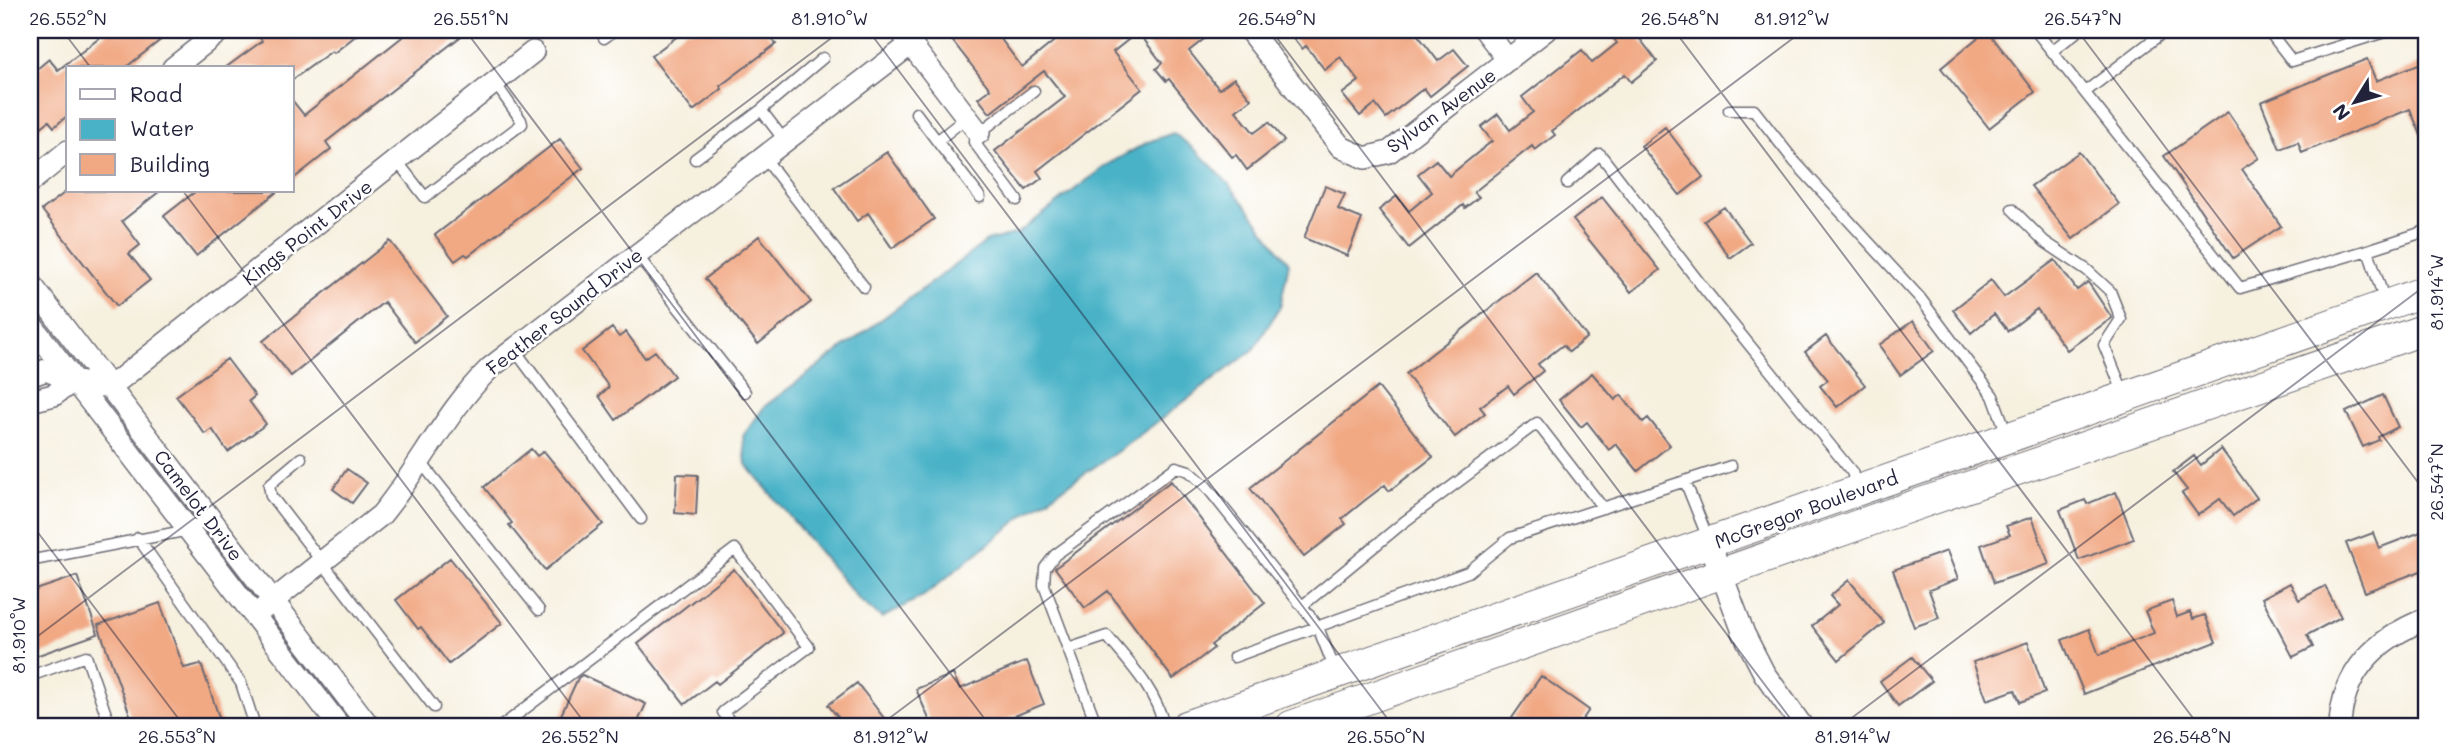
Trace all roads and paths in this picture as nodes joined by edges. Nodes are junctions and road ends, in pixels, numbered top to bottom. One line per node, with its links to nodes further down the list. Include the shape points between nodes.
1 (221, 30): 17 (street)
2 (615, 30): 12 (lane)
3 (1249, 30): 16 (street, Sylvan Avenue, via 1341,147 1365,158 1389,152)
4 (1485, 30): 16 (street)
5 (1546, 30): 16 (street, Sylvan Avenue)
6 (2035, 30): 13 (lane)
7 (2079, 30): 13 (lane)
8 (2166, 30): 20 (lane)
9 (2268, 30): 10 (lane, via 2292,61)
10 (2391, 30)
11 (906, 37): 24 (street); 25 (street, Feather Sound Drive)
12 (604, 38)
13 (2052, 51): 20 (lane)
14 (533, 52): 18 (street, Kings Point Drive)
15 (823, 58): 21 (lane)
16 (1508, 60)
17 (176, 66)
18 (495, 83): 30 (street, Kings Point Drive); 30 (lane, via 522,124 425,197)
19 (1034, 90): 24 (lane)
20 (2085, 92): 37 (lane, via 2240,288)
21 (761, 110): 25 (lane); 29 (lane)
22 (1729, 110): 52 (lane, via 1754,110 1794,161 1920,298 1993,396)
23 (916, 113): 26 (lane)
24 (973, 125): 26 (lane); 34 (lane, via 974,142)
25 (784, 140): 28 (street, Feather Sound Drive)
26 (937, 141): 33 (lane)
27 (66, 153): 31 (street)
28 (763, 156): 38 (street, Feather Sound Drive); 40 (lane)
29 (695, 159)
30 (397, 161): 48 (street, Kings Point Drive)
31 (30, 182)
32 (1567, 183): 57 (lane, via 1600,154 1852,472)
33 (980, 197)
34 (1017, 200)
35 (2012, 209): 50 (lane, via 2045,242 2109,291 2122,319 2104,345)
36 (2426, 231): 37 (lane)
37 (2368, 250): 42 (lane)
38 (636, 254): 45 (street, Feather Sound Drive); 49 (lane)
39 (30, 283): 48 (street, Camelot Drive)
40 (864, 287)
41 (2426, 291): 42 (main road, McGregor Boulevard)
42 (2386, 305): 50 (main road, McGregor Boulevard)
43 (30, 323): 47 (street, Camelot Drive)
44 (2426, 329): 66 (main road, McGregor Boulevard)
45 (514, 349): 54 (street, Feather Sound Drive, via 472,385); 60 (lane)
46 (30, 376): 47 (street, via 46,370)
47 (73, 381): 48 (street); 51 (street, via 54,395); 61 (street, Camelot Drive)
48 (109, 388): 59 (street, Camelot Drive)
49 (745, 392)
50 (2125, 397): 52 (main road, McGregor Boulevard)
51 (30, 401)
52 (2008, 437): 57 (main road, McGregor Boulevard)
53 (301, 458): 65 (lane, via 269,485 271,496)
54 (420, 461): 65 (street, Feather Sound Drive, via 381,515); 69 (lane)
55 (1731, 466): 56 (lane)
56 (1685, 481): 58 (lane); 63 (lane)
57 (1858, 491): 63 (main road, McGregor Boulevard)
58 (1603, 508): 68 (lane, via 1537,423 1404,522); 72 (lane, via 1510,538 1468,572)
59 (208, 517): 61 (lane); 67 (street, Camelot Drive)
60 (641, 519)
61 (189, 530): 62 (lane); 70 (street, Camelot Drive)
62 (138, 538): 64 (lane); 79 (lane, via 240,683)
63 (1710, 544): 66 (street); 75 (main road, McGregor Boulevard)
64 (30, 558)
65 (322, 563): 67 (street, Feather Sound Drive); 77 (lane)
66 (1721, 575): 87 (main road, McGregor Boulevard); 88 (street, via 1764,673)
67 (273, 601): 70 (street, Feather Sound Drive); 81 (street, Camelot Drive)
68 (1302, 606): 72 (lane); 73 (lane, via 1206,486 1189,471 1176,467 1055,555 1045,568 1044,585)
69 (539, 610)
70 (254, 616): 80 (street, Camelot Drive)
71 (2426, 620): 89 (street, via 2387,638 2370,654 2345,695)
72 (1317, 625): 74 (lane); 75 (lane)
73 (1068, 649): 84 (lane); 85 (lane, via 1107,636 1146,683)
74 (1234, 657)
75 (1336, 673): 86 (main road, McGregor Boulevard)
76 (30, 677): 78 (lane, via 86,656)
77 (434, 707)
78 (110, 726)
79 (255, 726)
80 (339, 726)
81 (369, 726)
82 (502, 726): 83 (lane, via 734,549 809,646 723,712)
83 (733, 726)
84 (1097, 726)
85 (1164, 726)
86 (1186, 726)
87 (1291, 726)
88 (1802, 726)
89 (2340, 726)

